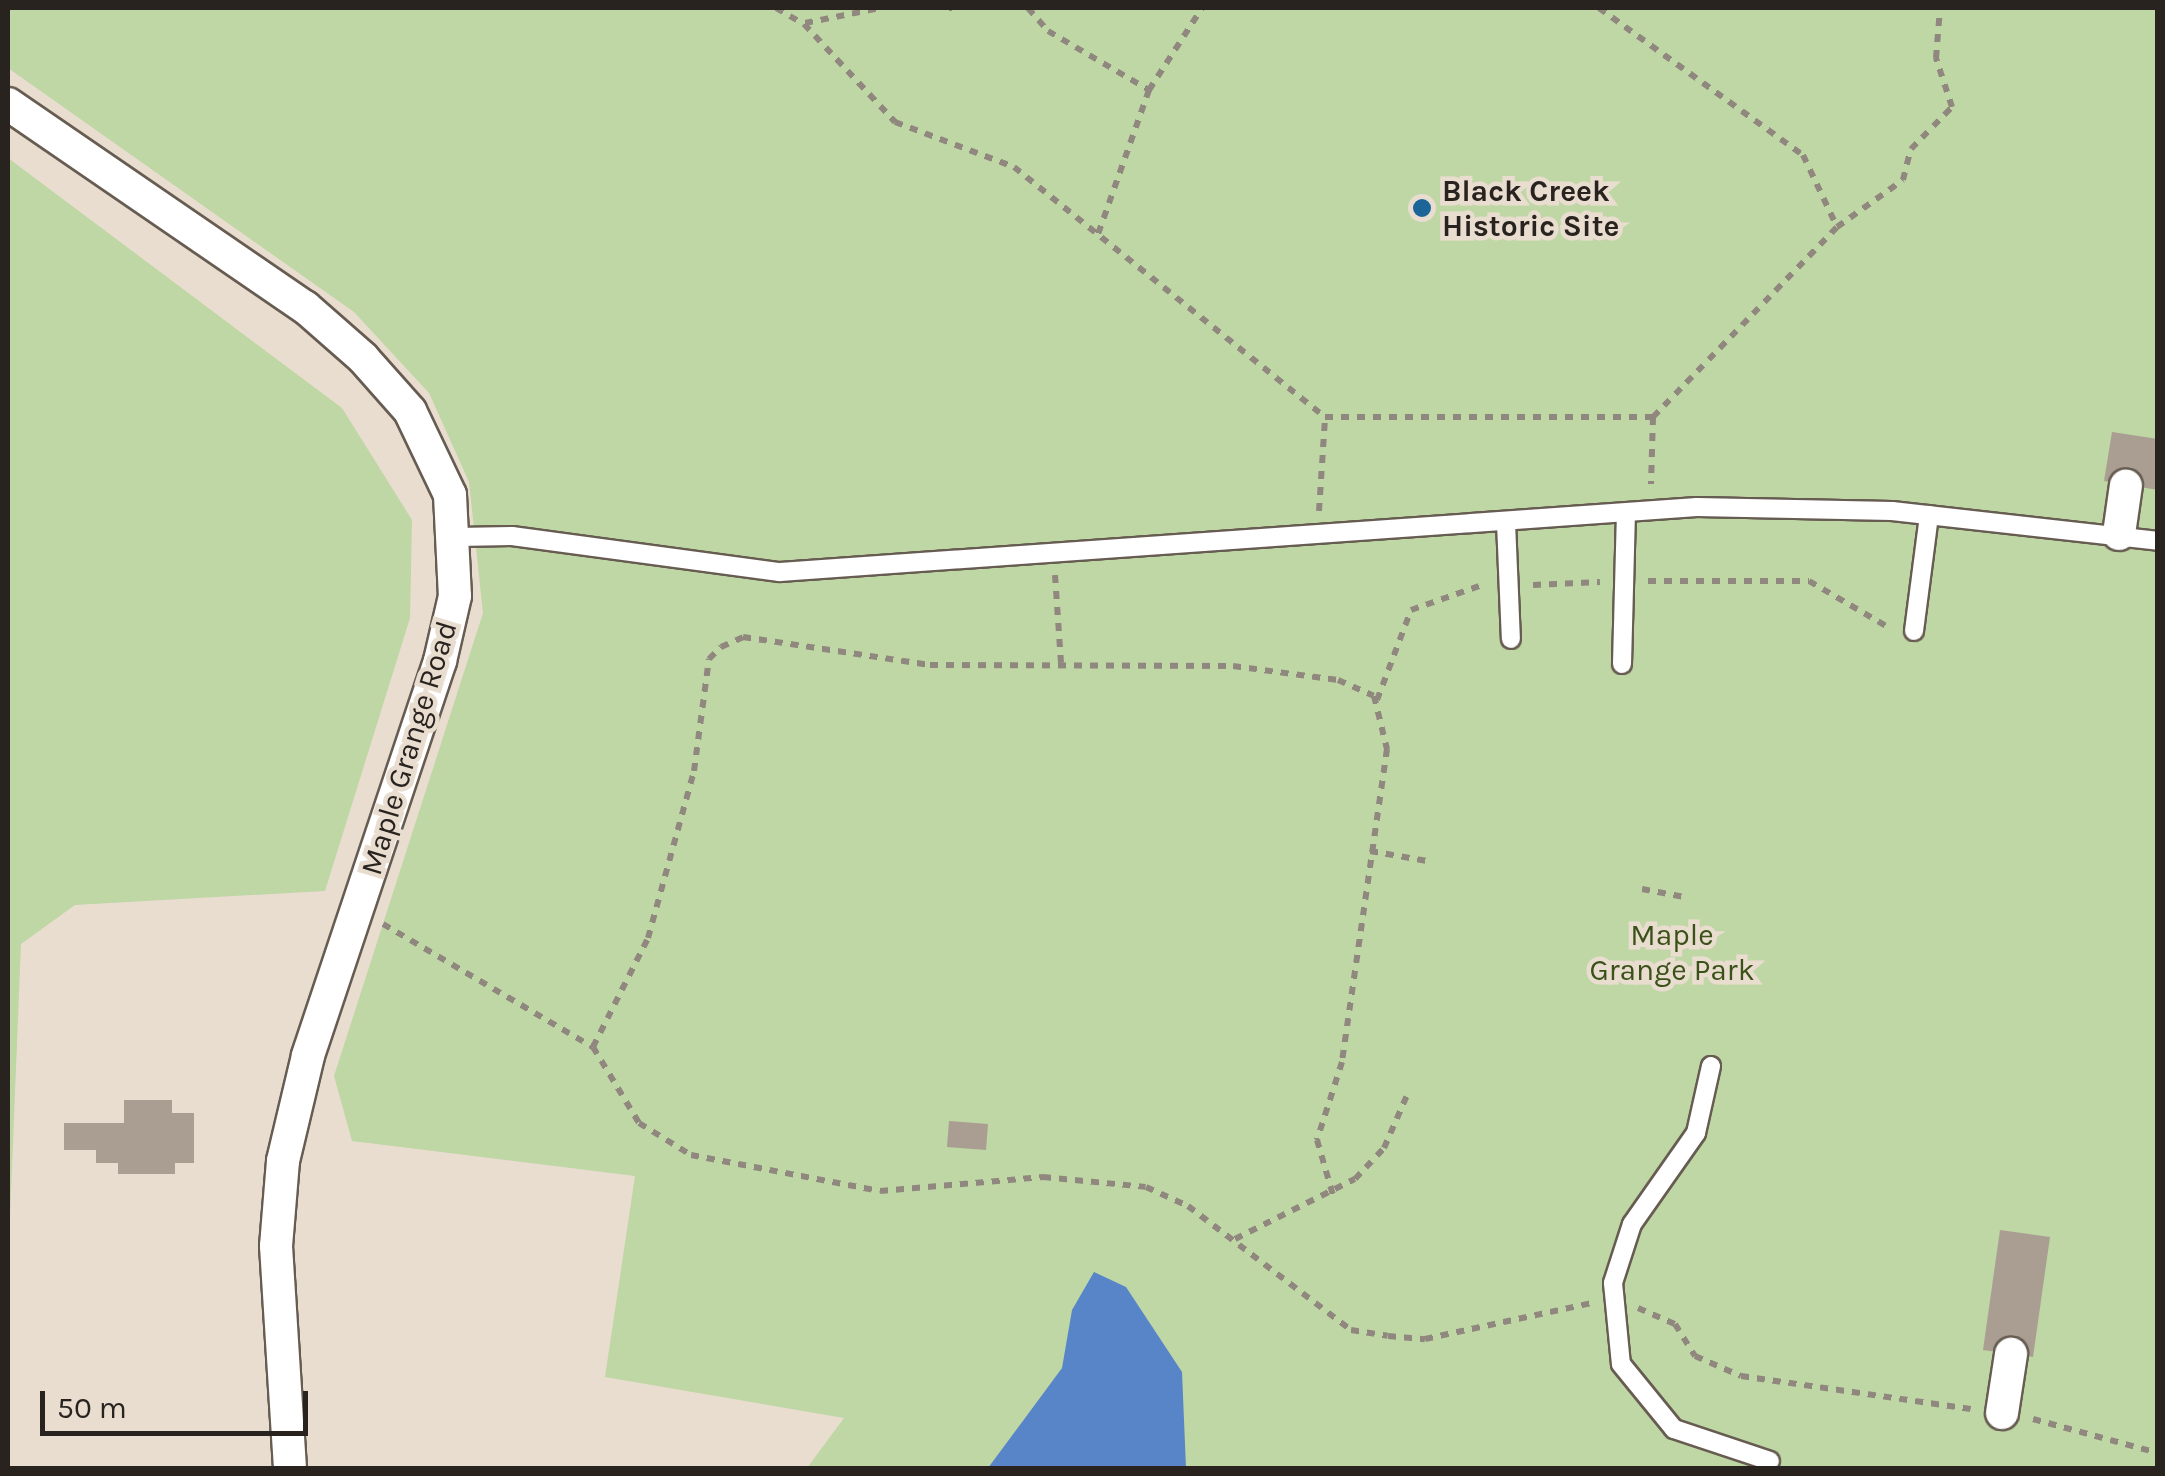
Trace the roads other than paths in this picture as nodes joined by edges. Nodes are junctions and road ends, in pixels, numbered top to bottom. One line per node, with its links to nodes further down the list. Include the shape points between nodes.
1 (8, 104): 7 (street, Maple Grange Road, via 305,307 363,358 436,455)
2 (2126, 485): 6 (street)
3 (1626, 512): 4 (lane); 5 (lane); 11 (lane)
4 (1930, 515): 6 (lane); 9 (lane)
5 (1506, 522): 7 (lane, via 780,572 512,536); 10 (lane)
6 (2119, 534): 8 (lane)
7 (456, 537): 16 (street, Maple Grange Road, via 440,661 282,1161 276,1246)
8 (2158, 541)
9 (1914, 630)
10 (1511, 639)
11 (1622, 664)
12 (1712, 1066): 15 (lane, via 1696,1133 1632,1224 1613,1283 1621,1364 1674,1429)
13 (2012, 1354): 14 (street)
14 (2002, 1414)
15 (1770, 1461)
16 (290, 1468)

